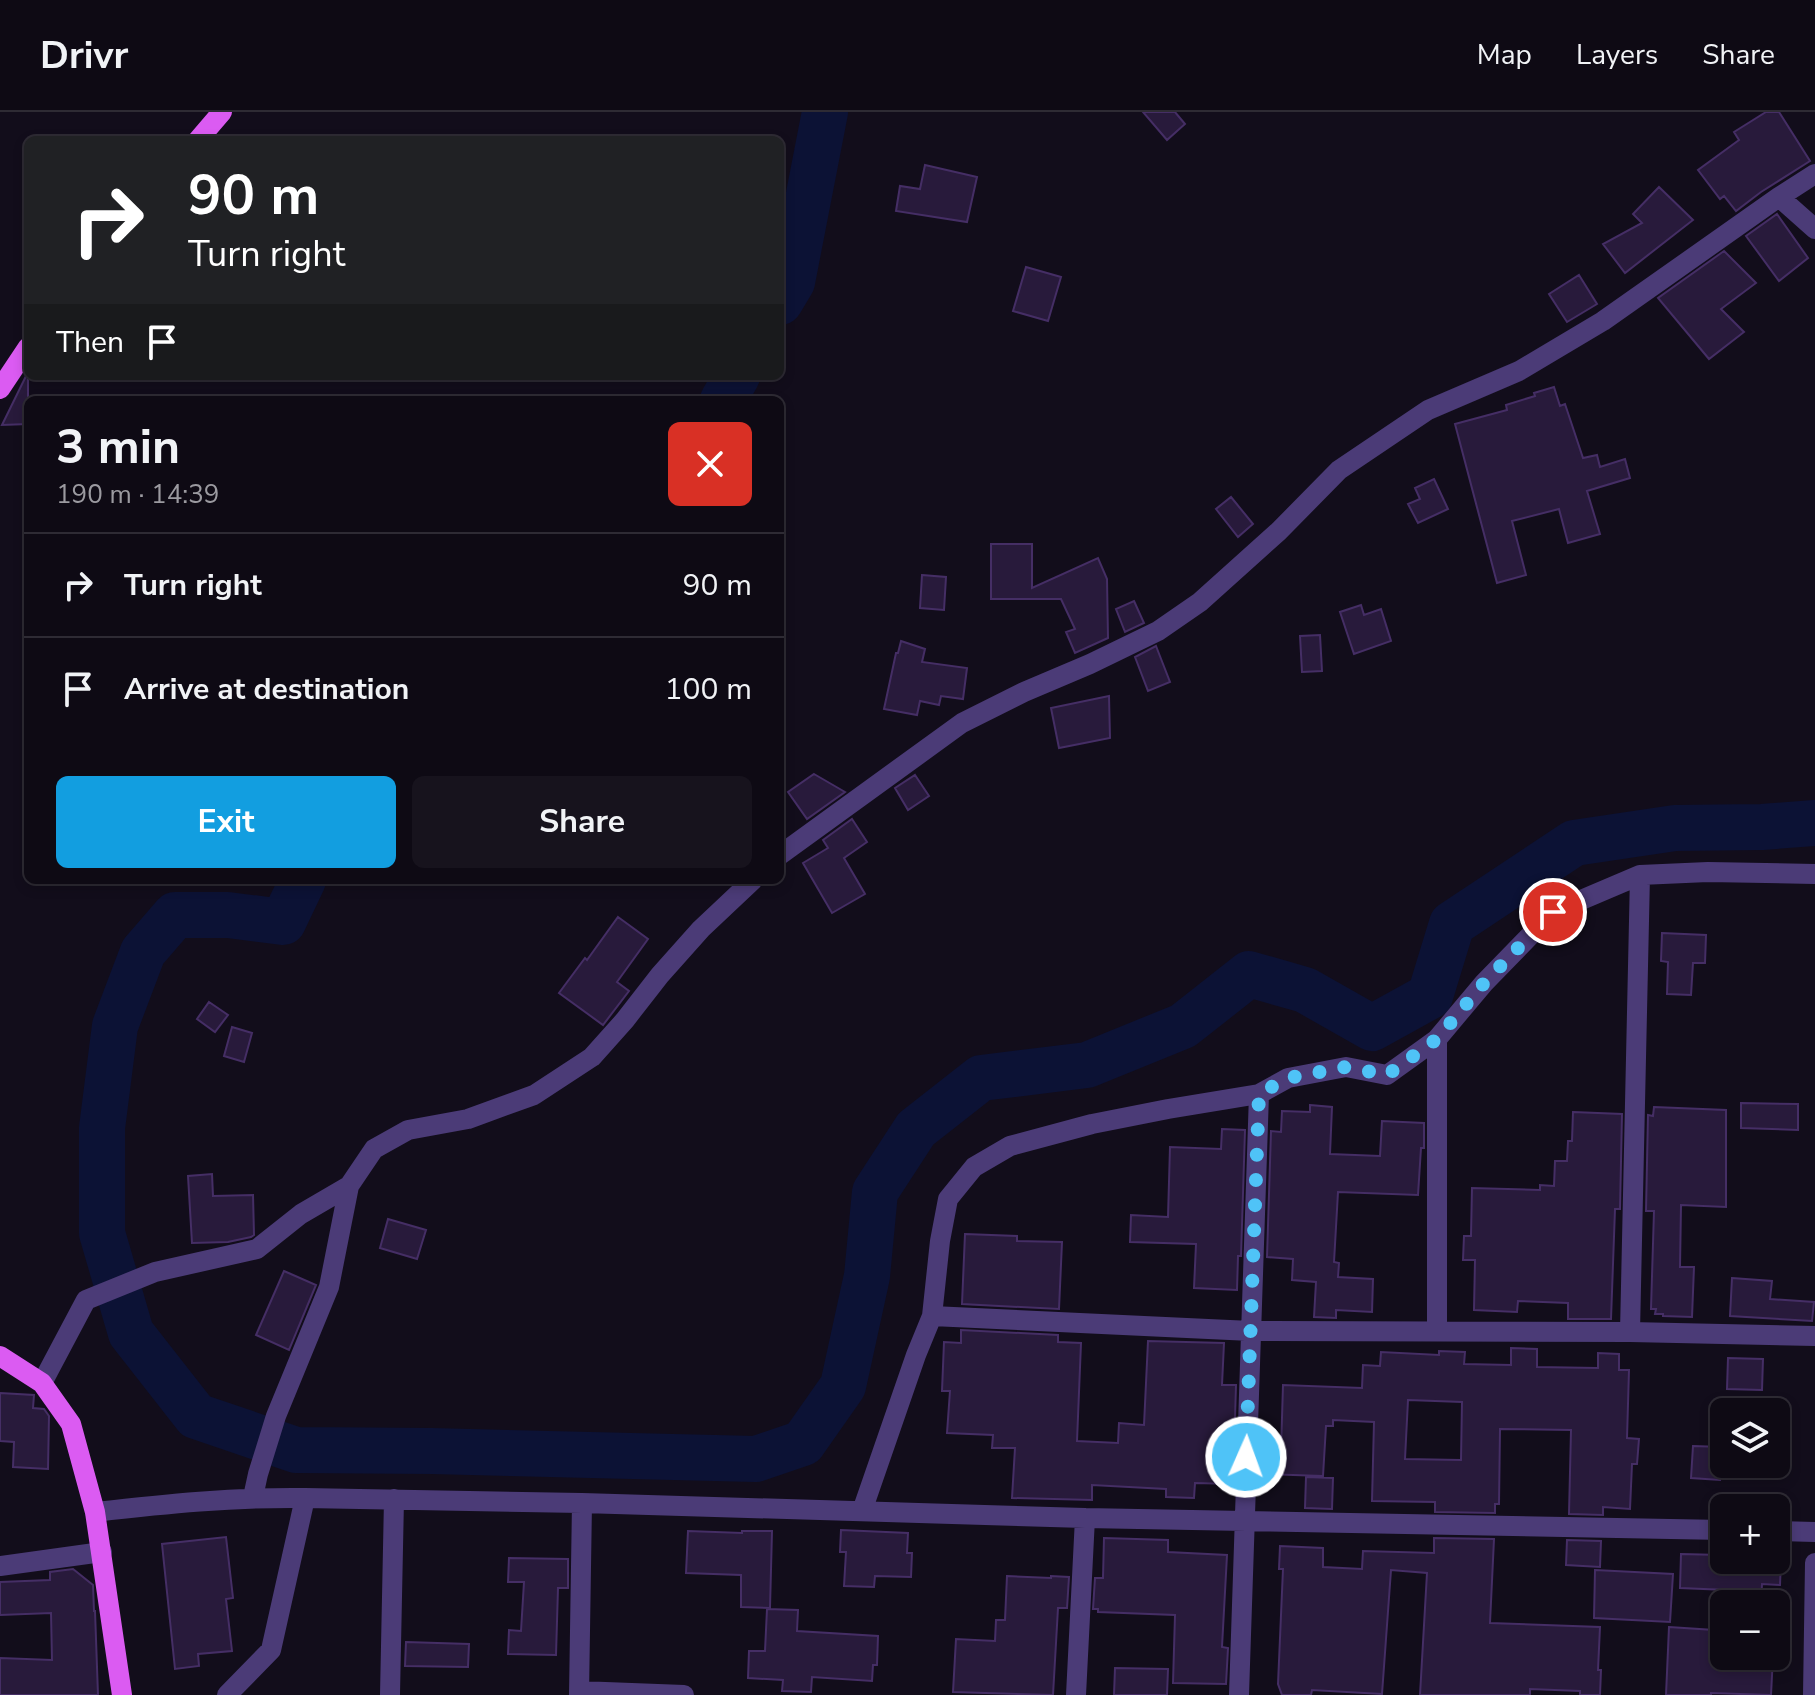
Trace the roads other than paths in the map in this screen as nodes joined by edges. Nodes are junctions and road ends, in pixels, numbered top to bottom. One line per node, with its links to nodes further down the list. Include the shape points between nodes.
1 (222, 112): 2 (main road)
2 (201, 136)
3 (1815, 174): 4 (street)
4 (1779, 197): 5 (street); 8 (street, via 1603,321 1519,371 1428,410 1339,470 1200,602 1158,631 962,723)
5 (1815, 229)
6 (24, 353): 7 (main road)
7 (0, 389)
8 (784, 852)
9 (1815, 874): 10 (street)
10 (1640, 875): 12 (street, via 1553,912); 18 (street)
11 (749, 884): 14 (street, via 701,929 592,1057 534,1095 468,1119 408,1130 374,1149)
12 (1437, 1039): 13 (street, via 1387,1075 1346,1067 1288,1078); 17 (street)
13 (1259, 1094): 15 (street, via 1078,1128 1010,1146 974,1167 948,1199); 16 (street)
14 (349, 1186): 21 (street, via 301,1214 257,1249 155,1272 86,1300); 22 (street, via 329,1287 276,1416)
15 (932, 1316): 16 (street); 26 (street)
16 (1251, 1331): 17 (street); 29 (street)
17 (1437, 1331): 18 (street)
18 (1630, 1332): 19 (street)
19 (1815, 1336)
20 (0, 1356): 21 (main road)
21 (42, 1383): 27 (main road, via 71,1424)
22 (253, 1497): 23 (street); 27 (street)
23 (305, 1498): 24 (street); 38 (street, via 271,1650)
24 (394, 1499): 25 (street); 39 (street)
25 (582, 1503): 26 (street); 36 (street)
26 (862, 1511): 28 (street)
27 (95, 1512): 33 (main road)
28 (1085, 1518): 29 (street); 41 (street)
29 (1244, 1521): 30 (street); 42 (street)
30 (1710, 1530)
31 (1790, 1531): 32 (street)
32 (1815, 1532)
33 (102, 1552): 35 (street); 37 (main road)
34 (1815, 1563): 43 (street)
35 (0, 1566)
36 (579, 1693): 40 (street)
37 (122, 1695)
38 (227, 1695)
39 (390, 1695)
40 (684, 1695)
41 (1076, 1695)
42 (1239, 1695)
43 (1813, 1695)

